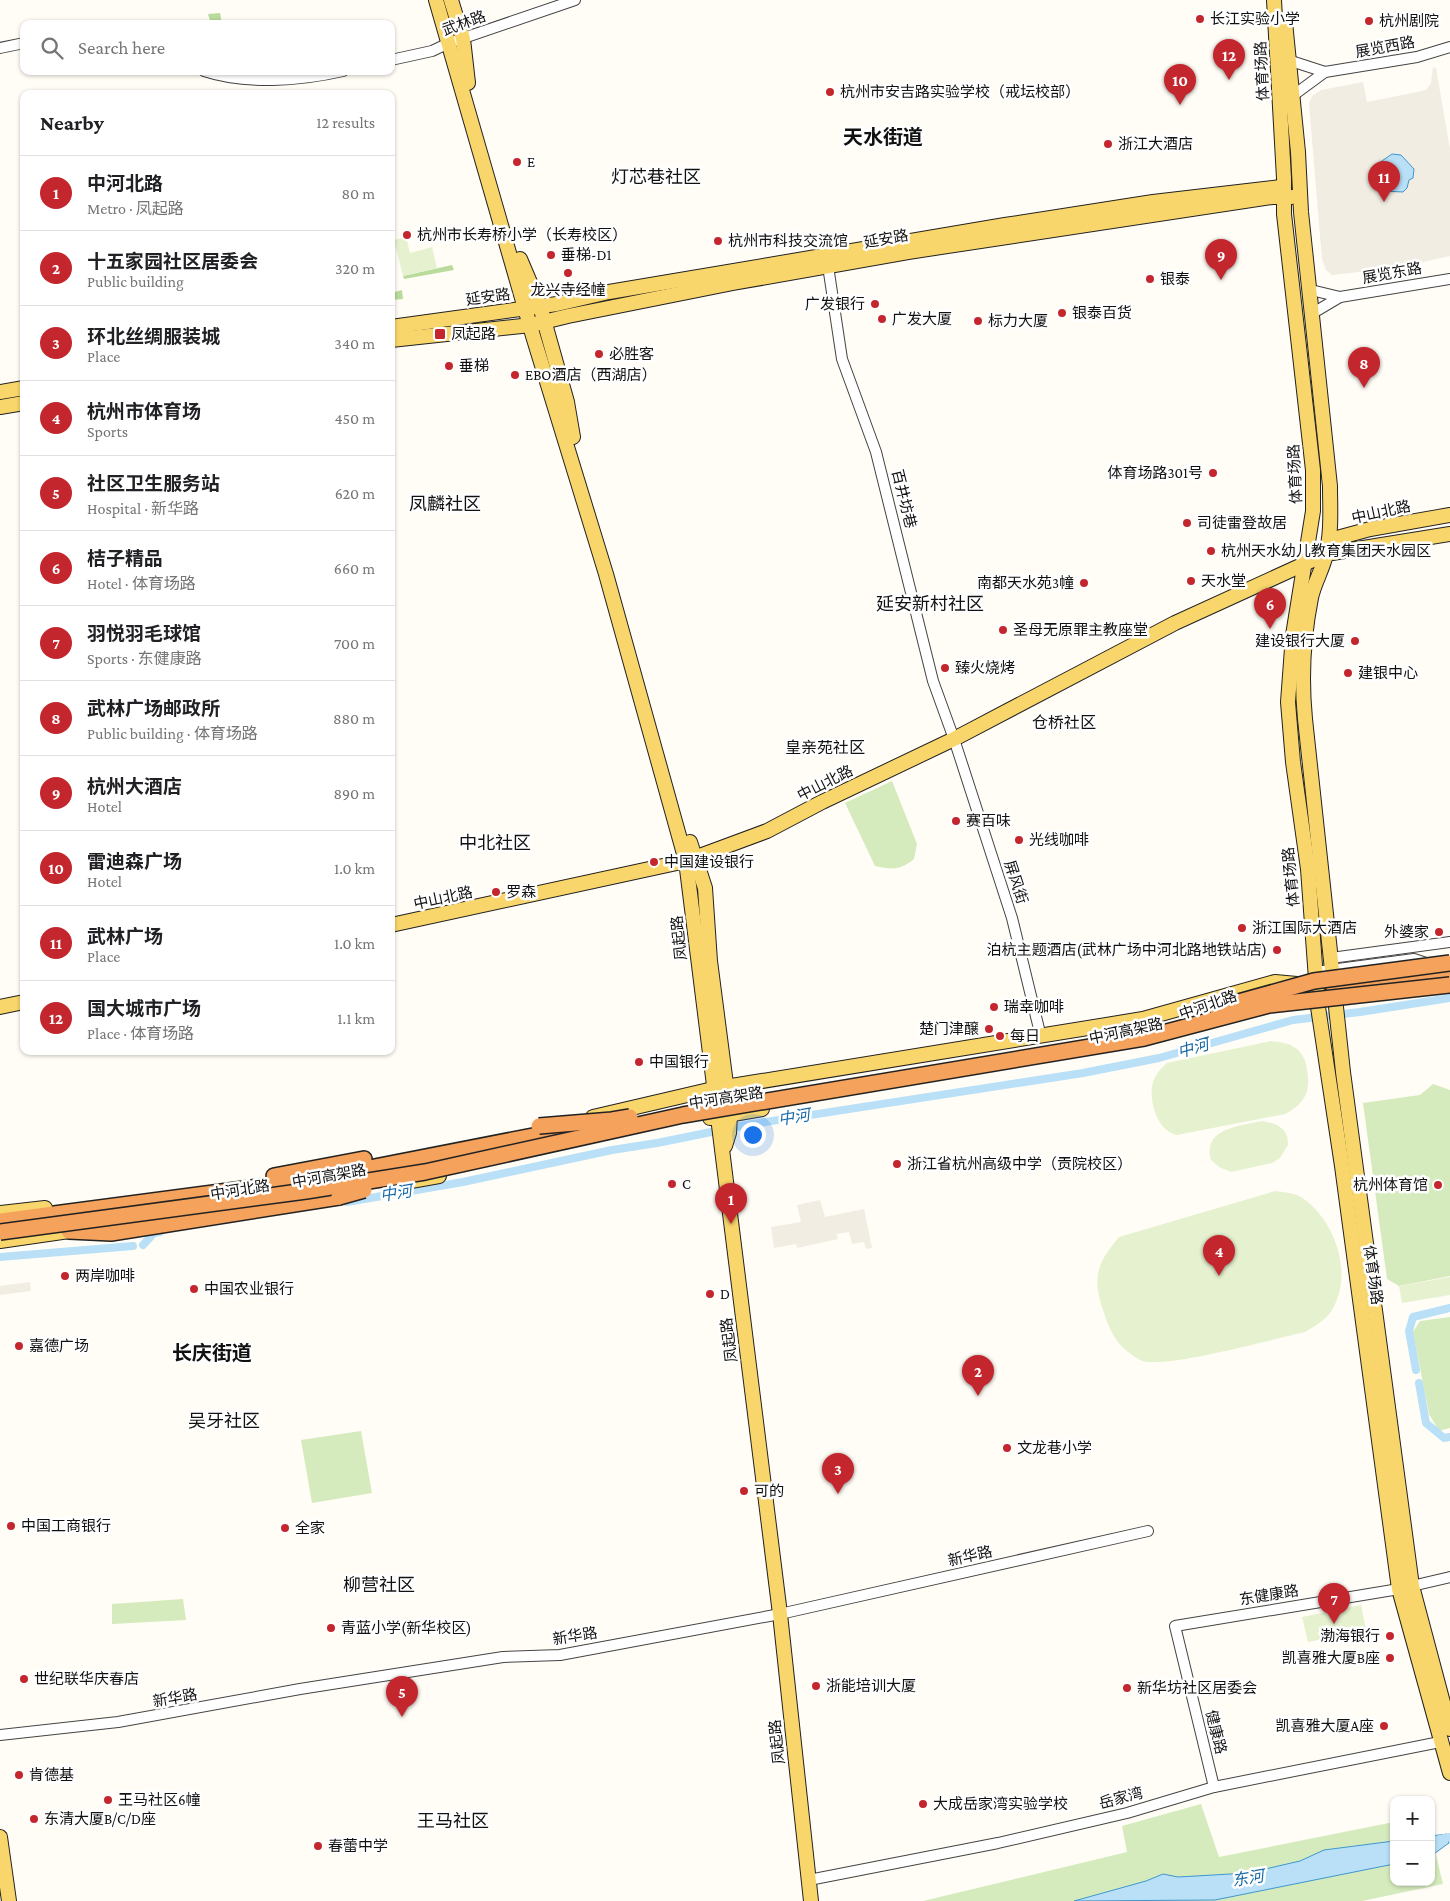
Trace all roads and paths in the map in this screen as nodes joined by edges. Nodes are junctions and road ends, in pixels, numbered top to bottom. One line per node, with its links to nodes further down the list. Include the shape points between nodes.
1 (436, 0): 8 (main road)
2 (451, 0): 6 (main road)
3 (575, 0): 6 (street, 武林路)
4 (1274, 0): 18 (main road, 体育场路)
5 (1284, 0): 12 (main road, 体育场路)
6 (463, 39): 8 (street, 武林路); 24 (main road, via 467,80 521,263)
7 (20, 43): 9 (street)
8 (449, 43): 11 (street, 武林路, via 432,51); 25 (main road)
9 (3, 45)
10 (1450, 47): 13 (street, 展览西路, via 1417,57)
11 (395, 59)
12 (1288, 60): 13 (street, 展览西路); 16 (main road, 体育场路)
13 (1325, 72): 16 (street, 展览西路)
14 (231, 75): 15 (street, via 299,79)
15 (321, 75)
16 (1291, 97): 17 (main road, 体育场路)
17 (1300, 191): 18 (main road, 延安路); 22 (main road, 体育场路)
18 (1284, 192): 19 (main road, via 1272,203); 20 (main road, 延安路); 24 (main road, 延安路, via 1153,202 995,226); 37 (main road, 体育场路, via 1313,470 1313,511)
19 (1163, 218)
20 (828, 266): 27 (main road, 延安路); 38 (street, 百井坊巷, via 842,359 876,452 928,663)
21 (1450, 279): 23 (street, 展览东路)
22 (1311, 290): 23 (street, 展览东路); 26 (main road, 体育场路)
23 (1340, 297): 26 (street, 展览东路)
24 (540, 306): 25 (main road, 延安路); 27 (main road)
25 (526, 308): 27 (main road); 28 (main road, 延安路)
26 (1313, 313): 36 (main road, 体育场路, via 1330,486 1330,531)
27 (538, 324): 29 (main road, 延安路); 39 (main road, via 606,574)
28 (395, 325)
29 (395, 340)
30 (20, 389): 31 (main road)
31 (0, 392)
32 (20, 404): 33 (main road)
33 (0, 407)
34 (1450, 515): 36 (main road, 中山北路, via 1370,528 1337,538)
35 (1450, 534): 36 (main road, 中山北路)
36 (1326, 554): 37 (main road, 中山北路); 43 (main road, 体育场路, via 1312,596 1304,644 1302,684)
37 (1304, 566): 38 (main road, 中山北路, via 1175,623); 44 (main road, 体育场路, via 1293,635 1288,702 1308,869)
38 (954, 739): 39 (main road, 中山北路, via 767,831); 51 (street, 屏风街, via 1012,918)
39 (691, 859): 40 (main road, 中山北路); 52 (main road, 凤起路, via 704,888)
40 (395, 924)
41 (1450, 942): 43 (street)
42 (1449, 970): 43 (highway, 中河高架路, bridge); 55 (highway, 中河高架路, bridge, via 1270,1005 1144,1038 683,1115)
43 (1335, 978): 44 (main road, 中河北路); 46 (street); 48 (main road, 体育场路); 53 (highway, 中河高架路, bridge, via 1264,993 1140,1030)
44 (1316, 984): 50 (main road, 体育场路); 51 (main road, 中河北路, via 1274,982 1143,1019); 54 (main road, 中河北路, via 1270,999 1228,1018 1132,1046 1046,1059)
45 (1450, 991): 46 (street)
46 (1366, 1001): 48 (street)
47 (20, 1003): 49 (main road)
48 (1336, 1005): 50 (street); 64 (main road, 体育场路)
49 (0, 1007)
50 (1318, 1007): 64 (main road, 体育场路)
51 (1041, 1037): 52 (main road, 中河北路)
52 (720, 1087): 54 (main road, 凤起路); 56 (main road, 中河北路, via 549,1128 329,1172)
53 (612, 1120): 56 (highway, bridge, via 539,1126 244,1179); 58 (highway, 中河高架路, bridge, via 304,1182)
54 (724, 1125): 59 (main road, 中河北路, via 685,1120 417,1181 84,1226); 65 (main road, 凤起路, via 723,1154)
55 (425, 1172): 59 (highway, bridge, via 339,1197 111,1233); 60 (highway, 中河高架路, bridge)
56 (216, 1188): 57 (main road, 中河北路)
57 (0, 1213)
58 (0, 1222)
59 (70, 1231): 61 (main road, 中河北路)
60 (0, 1232)
61 (0, 1241)
62 (1148, 1531): 65 (street, 新华路)
63 (1450, 1577): 64 (street, 东健康路)
64 (1405, 1588): 66 (street, 东健康路); 67 (main road, 体育场路); 69 (main road, 体育场路)
65 (780, 1614): 68 (street, 新华路, via 560,1655 503,1658 300,1689 118,1722); 73 (main road, 凤起路)
66 (1175, 1626): 71 (street, 健康路)
67 (1450, 1729)
68 (0, 1734)
69 (1440, 1742): 70 (main road, 体育场路); 71 (street, 岳家湾)
70 (1450, 1773)
71 (1214, 1787): 73 (street, 岳家湾, via 1127,1813 998,1843)
72 (0, 1837): 74 (main road)
73 (809, 1880): 75 (main road, 凤起路)
74 (9, 1901)
75 (811, 1901)

